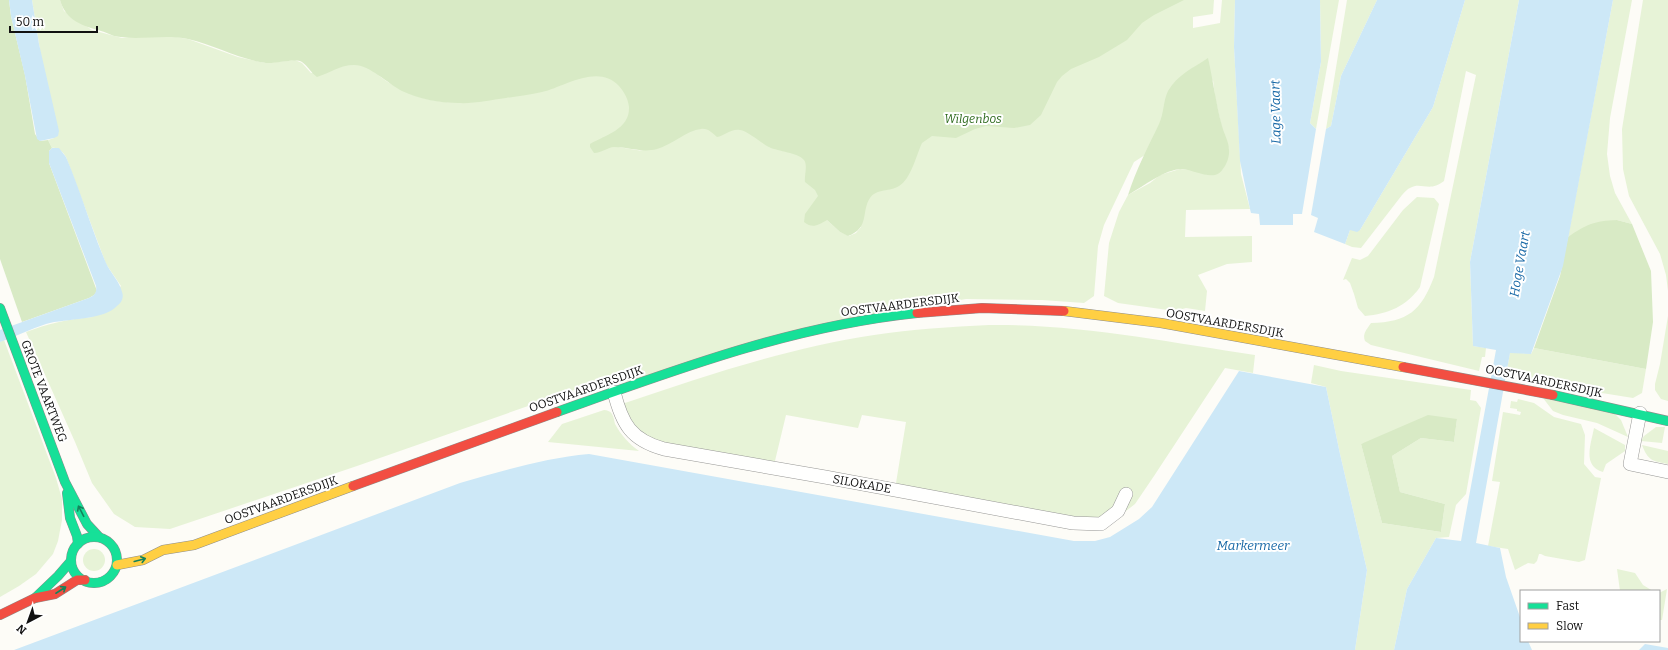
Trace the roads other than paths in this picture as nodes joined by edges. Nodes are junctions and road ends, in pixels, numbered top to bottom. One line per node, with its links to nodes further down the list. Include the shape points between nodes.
1 (1, 311): 6 (main road, GROTE VAARTWEG)
2 (614, 392): 3 (main road, OOSTVAARDERSDIJK, via 774,339 833,325 918,312 983,308 1097,314 1172,325 1485,380); 7 (street, SILOKADE, via 623,419 632,434 647,444 664,450 1073,523 1101,524 1118,511); 13 (main road, OOSTVAARDERSDIJK, via 194,545)
3 (1640, 413): 4 (main road, OOSTVAARDERSDIJK); 5 (street, via 1630,464)
4 (1668, 421)
5 (1668, 472)
6 (65, 482): 8 (main road, GROTE VAARTWEG, one-way to 6, via 87,524); 9 (main road, GROTE VAARTWEG, via 70,518)
7 (1126, 494)
8 (99, 537): 9 (main road, via 84,539); 10 (main road, via 110,542)
9 (78, 544): 14 (main road)
10 (114, 548): 11 (main road); 15 (main road)
11 (126, 549)
12 (149, 549): 13 (main road, OOSTVAARDERSDIJK)
13 (163, 550): 15 (main road, OOSTVAARDERSDIJK, one-way to 13, via 143,560)
14 (71, 561): 16 (main road, via 75,571); 17 (main road)
15 (117, 565): 16 (main road, via 104,580)
16 (85, 580): 17 (main road, one-way to 16, via 55,594 77,580)
17 (35, 598): 18 (main road)
18 (0, 616)

